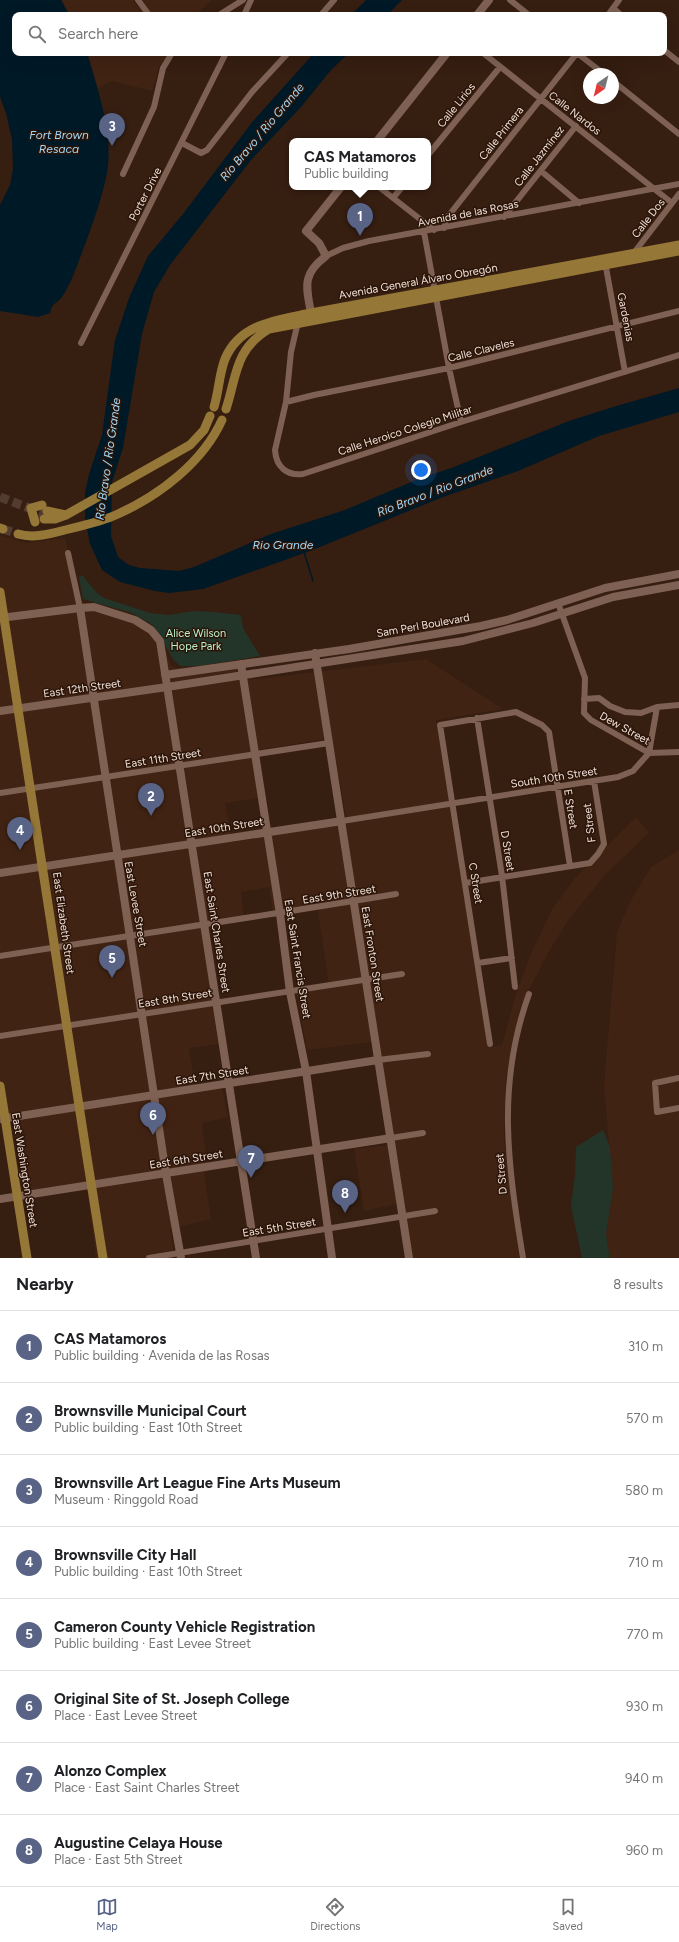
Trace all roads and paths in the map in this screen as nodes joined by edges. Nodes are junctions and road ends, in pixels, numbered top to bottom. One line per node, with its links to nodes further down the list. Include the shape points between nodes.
1 (138, 0): 9 (street)
2 (243, 0): 10 (street)
3 (251, 0): 11 (street)
4 (334, 0): 12 (street)
5 (489, 0): 13 (main road)
6 (510, 0): 14 (street)
7 (620, 0): 8 (street)
8 (613, 8): 15 (street); 16 (street)
9 (147, 12)
10 (224, 12)
11 (245, 12)
12 (324, 12)
13 (479, 12)
14 (525, 12)
15 (610, 12)
16 (618, 12)
17 (667, 52): 25 (street)
18 (170, 56): 36 (street, via 158,83 154,107)
19 (225, 56): 33 (street, Porter Drive)
20 (285, 56): 33 (street, via 252,92 207,150 201,153)
21 (445, 56): 32 (main road)
22 (487, 56): 26 (street, Calle Nardos)
23 (575, 56): 29 (street, Calle Primera)
24 (581, 56): 27 (street)
25 (679, 62)
26 (500, 67): 29 (street, Calle Nardos); 34 (street, Calle Lirios)
27 (596, 68)
28 (619, 87): 31 (street)
29 (541, 99): 30 (street, Calle Nardos); 47 (street, Calle Primera, via 446,219)
30 (576, 126): 35 (street, Calle Jazmínez); 38 (street, Calle Nardos)
31 (679, 134)
32 (379, 138)
33 (182, 142): 61 (street, Porter Drive)
34 (431, 151)
35 (541, 171): 44 (street); 46 (street, Calle Jazmínez)
36 (123, 174)
37 (679, 184): 38 (street, Avenida de las Rosas)
38 (655, 189): 44 (street, Avenida de las Rosas); 45 (street, Calle Nardos)
39 (339, 190): 53 (main road, via 306,231 319,243)
40 (383, 190): 43 (street)
41 (400, 190): 43 (street)
42 (679, 194): 45 (street, Calle Dos)
43 (393, 198): 48 (street)
44 (580, 203): 46 (street, Avenida de las Rosas)
45 (672, 203): 52 (street, Calle Dos)
46 (504, 217): 47 (street, Avenida de las Rosas)
47 (444, 228): 48 (street, Avenida de las Rosas)
48 (434, 230): 49 (street, Avenida de las Rosas)
49 (424, 232): 53 (street, Avenida de las Rosas, via 352,245); 55 (street)
50 (679, 245): 52 (main road, Avenida General Álvaro Obregón)
51 (679, 251): 54 (main road, Avenida General Álvaro Obregón)
52 (633, 254): 54 (main road, Avenida General Álvaro Obregón)
53 (326, 256): 58 (main road, Avenida de las Rosas, via 313,268 306,280)
54 (605, 262): 55 (main road, Avenida General Álvaro Obregón); 60 (street, Gardenias)
55 (435, 294): 56 (main road, Avenida General Álvaro Obregón); 63 (street)
56 (356, 308): 58 (main road, Avenida General Álvaro Obregón); 59 (main road, Avenida General Álvaro Obregón)
57 (679, 311): 60 (street, Calle Claveles)
58 (311, 313): 66 (main road, Avenida General Álvaro Obregón, via 263,323 240,337 225,359)
59 (298, 322): 65 (street, Calle Heroico Colegio Militar, via 292,346); 67 (main road, Avenida General Álvaro Obregón, via 269,329 246,349 236,370)
60 (618, 325): 63 (street, Calle Claveles); 64 (street, Gardenias)
61 (81, 342)
62 (679, 355): 64 (street, Calle Heroico Colegio Militar)
63 (449, 368): 65 (street, Calle Claveles); 70 (street)
64 (625, 372): 70 (street, Calle Heroico Colegio Militar)
65 (286, 402): 70 (street, Calle Heroico Colegio Militar, via 275,458 287,473 295,475)
66 (214, 407)
67 (226, 410)
68 (210, 416): 71 (main road, via 198,438 170,456 66,515)
69 (222, 420): 72 (main road, via 211,441 184,470 147,498 101,520 33,536)
70 (461, 422)
71 (40, 513)
72 (18, 534)
73 (68, 553): 80 (street, East Levee Street)
74 (679, 574): 75 (main road, Sam Perl Boulevard)
75 (659, 577): 77 (main road); 79 (main road, Sam Perl Boulevard, via 605,588)
76 (679, 585): 77 (main road, Sam Perl Boulevard)
77 (660, 588): 81 (main road, Sam Perl Boulevard, via 602,600)
78 (0, 592): 82 (main road, East Elizabeth Street)
79 (558, 603): 81 (street, Dew Street); 83 (main road, Sam Perl Boulevard, via 481,626)
80 (80, 608): 82 (main road, East Saint Charles Street); 86 (main road, East Saint Charles Street, via 94,607 135,620 151,630 160,641); 89 (main road, East Levee Street)
81 (562, 615): 85 (main road, Sam Perl Boulevard, via 463,641); 90 (street, Dew Street, via 586,678)
82 (2, 618): 93 (main road, East Elizabeth Street)
83 (315, 653): 84 (main road, Sam Perl Boulevard); 85 (main road, East Fronton Street)
84 (241, 664): 86 (main road, Sam Perl Boulevard); 87 (main road, East Saint Francis Street)
85 (317, 664): 87 (main road, Sam Perl Boulevard); 96 (main road, East Fronton Street)
86 (165, 675): 88 (main road, East Saint Charles Street)
87 (242, 675): 88 (main road, Sam Perl Boulevard); 99 (main road, East Saint Francis Street)
88 (167, 687): 89 (main road, East 12th Street); 100 (main road, East Saint Charles Street)
89 (93, 697): 93 (main road, East 12th Street); 101 (main road, East Levee Street)
90 (584, 699): 92 (street, via 600,698 610,706 625,712 641,714); 98 (street, Dew Street, via 584,713 591,720)
91 (679, 705): 92 (street)
92 (657, 707): 98 (street)
93 (19, 708): 94 (main road, East 12th Street); 103 (main road, East Elizabeth Street)
94 (0, 711)
95 (477, 718): 104 (street, E Street, via 516,712 542,725 549,732); 106 (street, D Street); 107 (street, C Street, via 440,725)
96 (330, 743): 99 (street, East 11th Street); 108 (main road, East Fronton Street)
97 (679, 752): 98 (street, Dew Street)
98 (649, 753): 102 (street, South 10th Street, via 633,771)
99 (254, 754): 100 (street, East 11th Street); 109 (main road, East Saint Francis Street)
100 (180, 765): 101 (street, East 11th Street); 110 (main road, East Saint Charles Street)
101 (106, 777): 103 (street, East 11th Street); 111 (main road, East Levee Street)
102 (594, 782): 104 (street, South 10th Street); 113 (street, F Street, via 604,844 590,862)
103 (31, 787): 105 (street, East 11th Street); 112 (main road, East Elizabeth Street)
104 (557, 787): 106 (street, South 10th Street); 113 (street, E Street)
105 (0, 793)
106 (489, 798): 107 (street, South 10th Street); 115 (street, D Street)
107 (452, 805): 108 (street, East 10th Street); 116 (street, C Street)
108 (342, 821): 109 (main road, East 10th Street); 118 (main road, East Fronton Street)
109 (267, 832): 110 (main road, East 10th Street); 119 (main road, East Saint Francis Street)
110 (192, 844): 111 (main road, East 10th Street); 120 (main road, East Saint Charles Street)
111 (116, 856): 112 (main road, East 10th Street); 121 (main road, East Levee Street)
112 (44, 865): 114 (main road, East 10th Street); 122 (main road, East Elizabeth Street)
113 (570, 866): 115 (street, F Street)
114 (0, 873)
115 (502, 876): 116 (street, F Street); 124 (street, D Street)
116 (466, 883): 125 (street, C Street)
117 (396, 894): 118 (street, East 9th Street)
118 (354, 901): 119 (street, East 9th Street); 127 (main road, East Fronton Street)
119 (280, 914): 120 (street, East 9th Street); 129 (main road, East Saint Francis Street)
120 (204, 923): 121 (street, East 9th Street); 131 (main road, East Saint Charles Street)
121 (131, 936): 122 (street, East 9th Street); 132 (main road, East Levee Street)
122 (56, 947): 123 (street, East 9th Street); 133 (main road, East Elizabeth Street)
123 (0, 956)
124 (512, 958): 125 (street); 128 (street, D Street)
125 (478, 963): 135 (street, C Street)
126 (402, 974): 127 (street, East 8th Street)
127 (366, 980): 129 (street, East 8th Street); 137 (main road, East Fronton Street)
128 (515, 988)
129 (290, 992): 131 (street, East 8th Street); 138 (main road, East Saint Francis Street)
130 (530, 994): 165 (street, D Street, via 519,1023 511,1062 508,1105 512,1187)
131 (216, 1002): 132 (street, East 8th Street); 140 (main road, East Saint Charles Street)
132 (142, 1014): 133 (street, East 8th Street); 142 (main road, East Levee Street)
133 (66, 1026): 134 (street, East 8th Street); 143 (main road, East Elizabeth Street)
134 (0, 1036)
135 (490, 1044)
136 (428, 1054): 137 (street, East 7th Street)
137 (378, 1060): 138 (main road, East 7th Street); 147 (main road, East Fronton Street)
138 (306, 1071): 140 (main road, East 7th Street); 148 (main road, East Saint Francis Street)
139 (679, 1078): 144 (street, via 655,1083 657,1112)
140 (229, 1083): 142 (main road, East 7th Street); 149 (main road, East Saint Charles Street)
141 (0, 1086): 145 (main road, East Washington Street)
142 (155, 1095): 143 (main road, East 7th Street); 150 (main road, East Levee Street)
143 (78, 1107): 145 (main road, East 7th Street); 151 (main road, East Elizabeth Street)
144 (679, 1108)
145 (2, 1118): 152 (main road, East Washington Street)
146 (423, 1133): 147 (street, East 6th Street)
147 (391, 1138): 148 (main road, East 6th Street); 155 (main road, East Fronton Street)
148 (316, 1150): 149 (main road, East 6th Street); 156 (main road, East Saint Francis Street)
149 (242, 1162): 150 (main road, East 6th Street); 157 (main road, East Saint Charles Street)
150 (166, 1174): 151 (main road, East 6th Street); 158 (main road, East Levee Street)
151 (91, 1185): 152 (main road, East 6th Street); 160 (main road, East Elizabeth Street)
152 (17, 1196): 153 (main road, East 6th Street); 159 (main road, East Washington Street)
153 (0, 1199)
154 (435, 1211): 155 (street, East 5th Street)
155 (403, 1217): 156 (street, East 5th Street); 164 (main road, East Fronton Street)
156 (328, 1229): 157 (street, East 5th Street); 163 (main road, East Saint Francis Street)
157 (253, 1241): 158 (street, East 5th Street); 162 (main road, East Saint Charles Street)
158 (181, 1255): 161 (street, East 5th Street)
159 (27, 1258)
160 (103, 1258)
161 (149, 1258)
162 (256, 1258)
163 (332, 1258)
164 (409, 1258)
165 (523, 1258)

